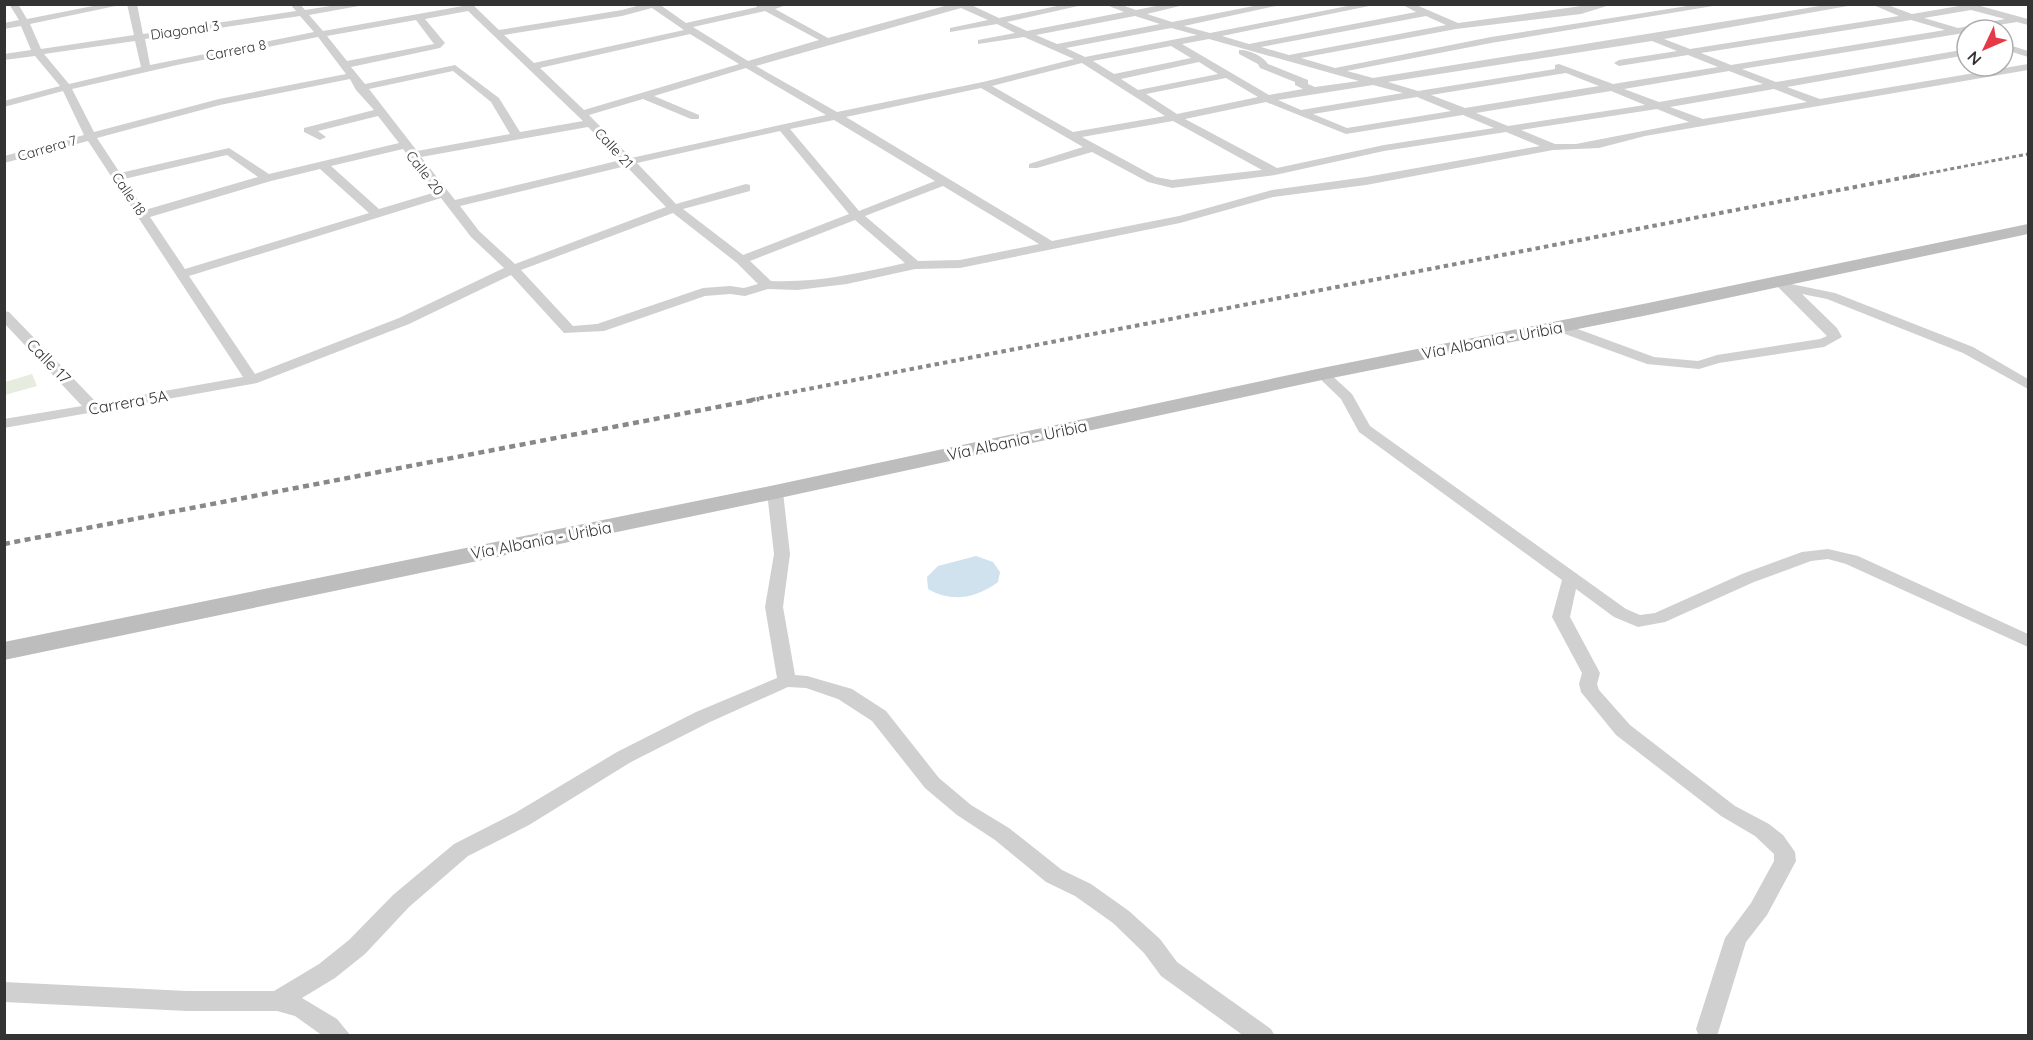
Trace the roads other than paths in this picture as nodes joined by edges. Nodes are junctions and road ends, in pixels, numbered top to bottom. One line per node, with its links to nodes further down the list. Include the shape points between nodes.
1 (13, 4): 34 (street, Calle 18)
2 (121, 4): 34 (street)
3 (132, 4): 47 (street)
4 (366, 4): 23 (street, Diagonal 3)
5 (675, 4): 19 (street)
6 (785, 4): 20 (street)
7 (1083, 4): 31 (street)
8 (1108, 4): 25 (street)
9 (1184, 4): 25 (street)
10 (1281, 4): 35 (street)
11 (1375, 4): 46 (street)
12 (1405, 4): 26 (street)
13 (1562, 4): 24 (street)
14 (1609, 4): 24 (street)
15 (1855, 4): 29 (street)
16 (1875, 4): 28 (street)
17 (963, 5): 31 (street); 51 (street)
18 (468, 6): 27 (street, Carrera 8); 42 (street, Calle 21)
19 (654, 6): 38 (street); 42 (street)
20 (762, 6): 38 (street); 51 (street)
21 (1967, 6): 28 (street); 30 (street)
22 (1726, 7): 29 (street); 32 (street)
23 (297, 9): 41 (street, Calle 20); 47 (street, Diagonal 3)
24 (1581, 11): 32 (street); 37 (street)
25 (1136, 13): 35 (street); 43 (street)
26 (1427, 13): 37 (street); 54 (street)
27 (419, 16): 41 (street, Carrera 8); 67 (street, via 440,43 437,46)
28 (1911, 17): 40 (street); 44 (street)
29 (1758, 18): 44 (street); 48 (street)
30 (2017, 19): 33 (street)
31 (999, 21): 39 (street); 43 (street)
32 (1612, 22): 48 (street); 50 (street)
33 (2028, 22)
34 (25, 23): 36 (street); 57 (street, Calle 18)
35 (1170, 25): 46 (street); 55 (street)
36 (4, 26)
37 (1456, 26): 50 (street); 62 (street)
38 (688, 28): 68 (street); 69 (street)
39 (953, 30)
40 (1955, 31)
41 (320, 33): 67 (street, Calle 20); 71 (street, Carrera 8)
42 (496, 33): 69 (street, Calle 21)
43 (1026, 33): 52 (street); 55 (street)
44 (1804, 33): 56 (street); 58 (street)
45 (1955, 34): 56 (street)
46 (1210, 35): 49 (street); 53 (street)
47 (139, 37): 57 (street, Diagonal 3); 71 (street)
48 (1653, 38): 58 (street); 61 (street)
49 (1222, 39): 54 (street); 85 (street, via 1264,66 1304,82 1299,83)
50 (1491, 40): 61 (street); 74 (street)
51 (827, 41): 68 (street)
52 (981, 42)
53 (1171, 42): 63 (street); 64 (street)
54 (1248, 46): 62 (street)
55 (1056, 47): 64 (street)
56 (1845, 48): 65 (street); 72 (street)
57 (37, 52): 60 (street, Diagonal 3); 82 (street, Calle 18)
58 (1688, 52): 66 (street); 72 (street)
59 (1955, 54): 65 (street)
60 (4, 57)
61 (1533, 57): 73 (street); 79 (street)
62 (1288, 58): 74 (street)
63 (1201, 59): 75 (street); 77 (street)
64 (1084, 60): 77 (street); 80 (street)
65 (1902, 62): 78 (street); 81 (street)
66 (1619, 63)
67 (344, 65): 76 (street, Calle 20)
68 (747, 65): 88 (street); 96 (street)
69 (531, 67): 99 (street, Calle 21)
70 (2028, 67): 78 (street)
71 (146, 68): 82 (street, Carrera 8)
72 (1728, 68): 81 (street); 84 (street)
73 (1568, 70): 84 (street); 87 (street)
74 (1334, 71): 79 (street)
75 (1228, 75): 86 (street); 89 (street)
76 (351, 76): 83 (street, Calle 20); 103 (street, Carrera 7, via 239,97)
77 (1112, 78): 86 (street)
78 (1944, 80): 90 (street)
79 (1376, 81): 85 (street); 87 (street)
80 (983, 85): 96 (street); 105 (street)
81 (1773, 85): 90 (street); 92 (street)
82 (66, 87): 91 (street, Carrera 8); 103 (street, Calle 18)
83 (360, 87): 94 (street, Calle 20); 104 (street, via 456,68 495,100)
84 (1612, 88): 92 (street); 93 (street)
85 (1312, 91): 89 (street)
86 (1137, 93): 98 (street)
87 (1421, 95): 93 (street); 95 (street)
88 (645, 96): 97 (street); 99 (street)
89 (1268, 98): 95 (street); 98 (street)
90 (1817, 102): 100 (street)
91 (4, 104)
92 (1658, 106): 100 (street); 102 (street)
93 (1462, 110): 95 (street, via 1346,130); 102 (street)
94 (379, 112): 106 (street, via 308,130); 109 (street, Calle 20)
95 (1300, 113)
96 (836, 116): 101 (street); 117 (street)
97 (695, 117)
98 (1177, 117): 105 (street); 114 (street)
99 (586, 118): 104 (street); 111 (street, Calle 21)
100 (1703, 124): 107 (street, via 1579,148)
101 (783, 127): 111 (street); 124 (street)
102 (1512, 129): 107 (street); 114 (street, via 1384,148)
103 (90, 136): 110 (street, Carrera 7); 115 (street, Calle 18)
104 (517, 136): 109 (street)
105 (1071, 136): 108 (street)
106 (320, 137)
107 (1553, 147): 126 (street, via 1272,194 1180,219)
108 (1092, 148): 113 (street); 114 (street, via 1160,183)
109 (408, 150): 112 (street); 119 (street, Calle 20)
110 (4, 160)
111 (628, 163): 120 (street); 121 (street, Calle 21)
112 (322, 164): 116 (street); 122 (street)
113 (1033, 166)
114 (1275, 172)
115 (117, 177): 116 (street, via 229,151); 123 (street, Calle 18)
116 (267, 178): 123 (street)
117 (943, 182): 124 (street); 126 (street)
118 (746, 189): 121 (street, Carrera 5A)
119 (441, 194): 120 (street, Calle 20); 122 (street)
120 (451, 206): 129 (street, Calle 20)
121 (674, 208): 127 (street, Calle 21); 129 (street, Carrera 5A)
122 (376, 213): 130 (street)
123 (142, 214): 130 (street, Calle 18)
124 (855, 214): 127 (street); 128 (street)
125 (2028, 229): 131 (main road, Vía Albania - Uribia)
126 (1048, 245): 128 (street, via 960,264)
127 (742, 260): 132 (street, Calle 21)
128 (915, 265): 132 (street, via 847,280)
129 (513, 268): 132 (street, Calle 20, via 568,330 599,328 704,292 754,291); 138 (street, Carrera 5A, via 404,321)
130 (182, 274): 138 (street, Calle 18)
131 (1785, 284): 134 (main road, Vía Albania - Uribia); 134 (street, via 1834,337 1824,343 1699,365 1652,361); 135 (street, via 1871,310 1968,350)
132 (767, 285)
133 (4, 315): 140 (street, Calle 17)
134 (1559, 327): 136 (main road, Vía Albania - Uribia)
135 (2009, 373): 137 (street); 139 (street)
136 (1322, 374): 142 (main road, Vía Albania - Uribia); 143 (street, via 1347,397 1364,429)
137 (2028, 374)
138 (252, 380): 140 (street, Carrera 5A)
139 (2028, 385)
140 (93, 408): 141 (street, Carrera 5A)
141 (4, 424)
142 (775, 492): 145 (main road, Vía Albania - Uribia); 146 (street, via 782,555 774,607)
143 (1575, 580): 144 (street, via 1620,613 1638,621 1659,618 1808,556 1828,554 1852,560); 149 (street, via 1568,584 1561,617 1587,663 1590,692 1599,704 1662,762 1762,830 1784,852 1785,861 1759,909 1736,938)
144 (2028, 641)
145 (4, 651)
146 (787, 681): 148 (street, via 624,757 522,819 461,850 401,901 357,947 327,971); 151 (street, via 807,682 845,694 879,716 918,767 964,810 996,829 1054,876 1083,890 1121,917 1152,946 1169,969)
147 (4, 992): 148 (street)
148 (277, 1001): 150 (street, via 302,1008)
149 (1708, 1029)
150 (339, 1035)
151 (1263, 1035)

